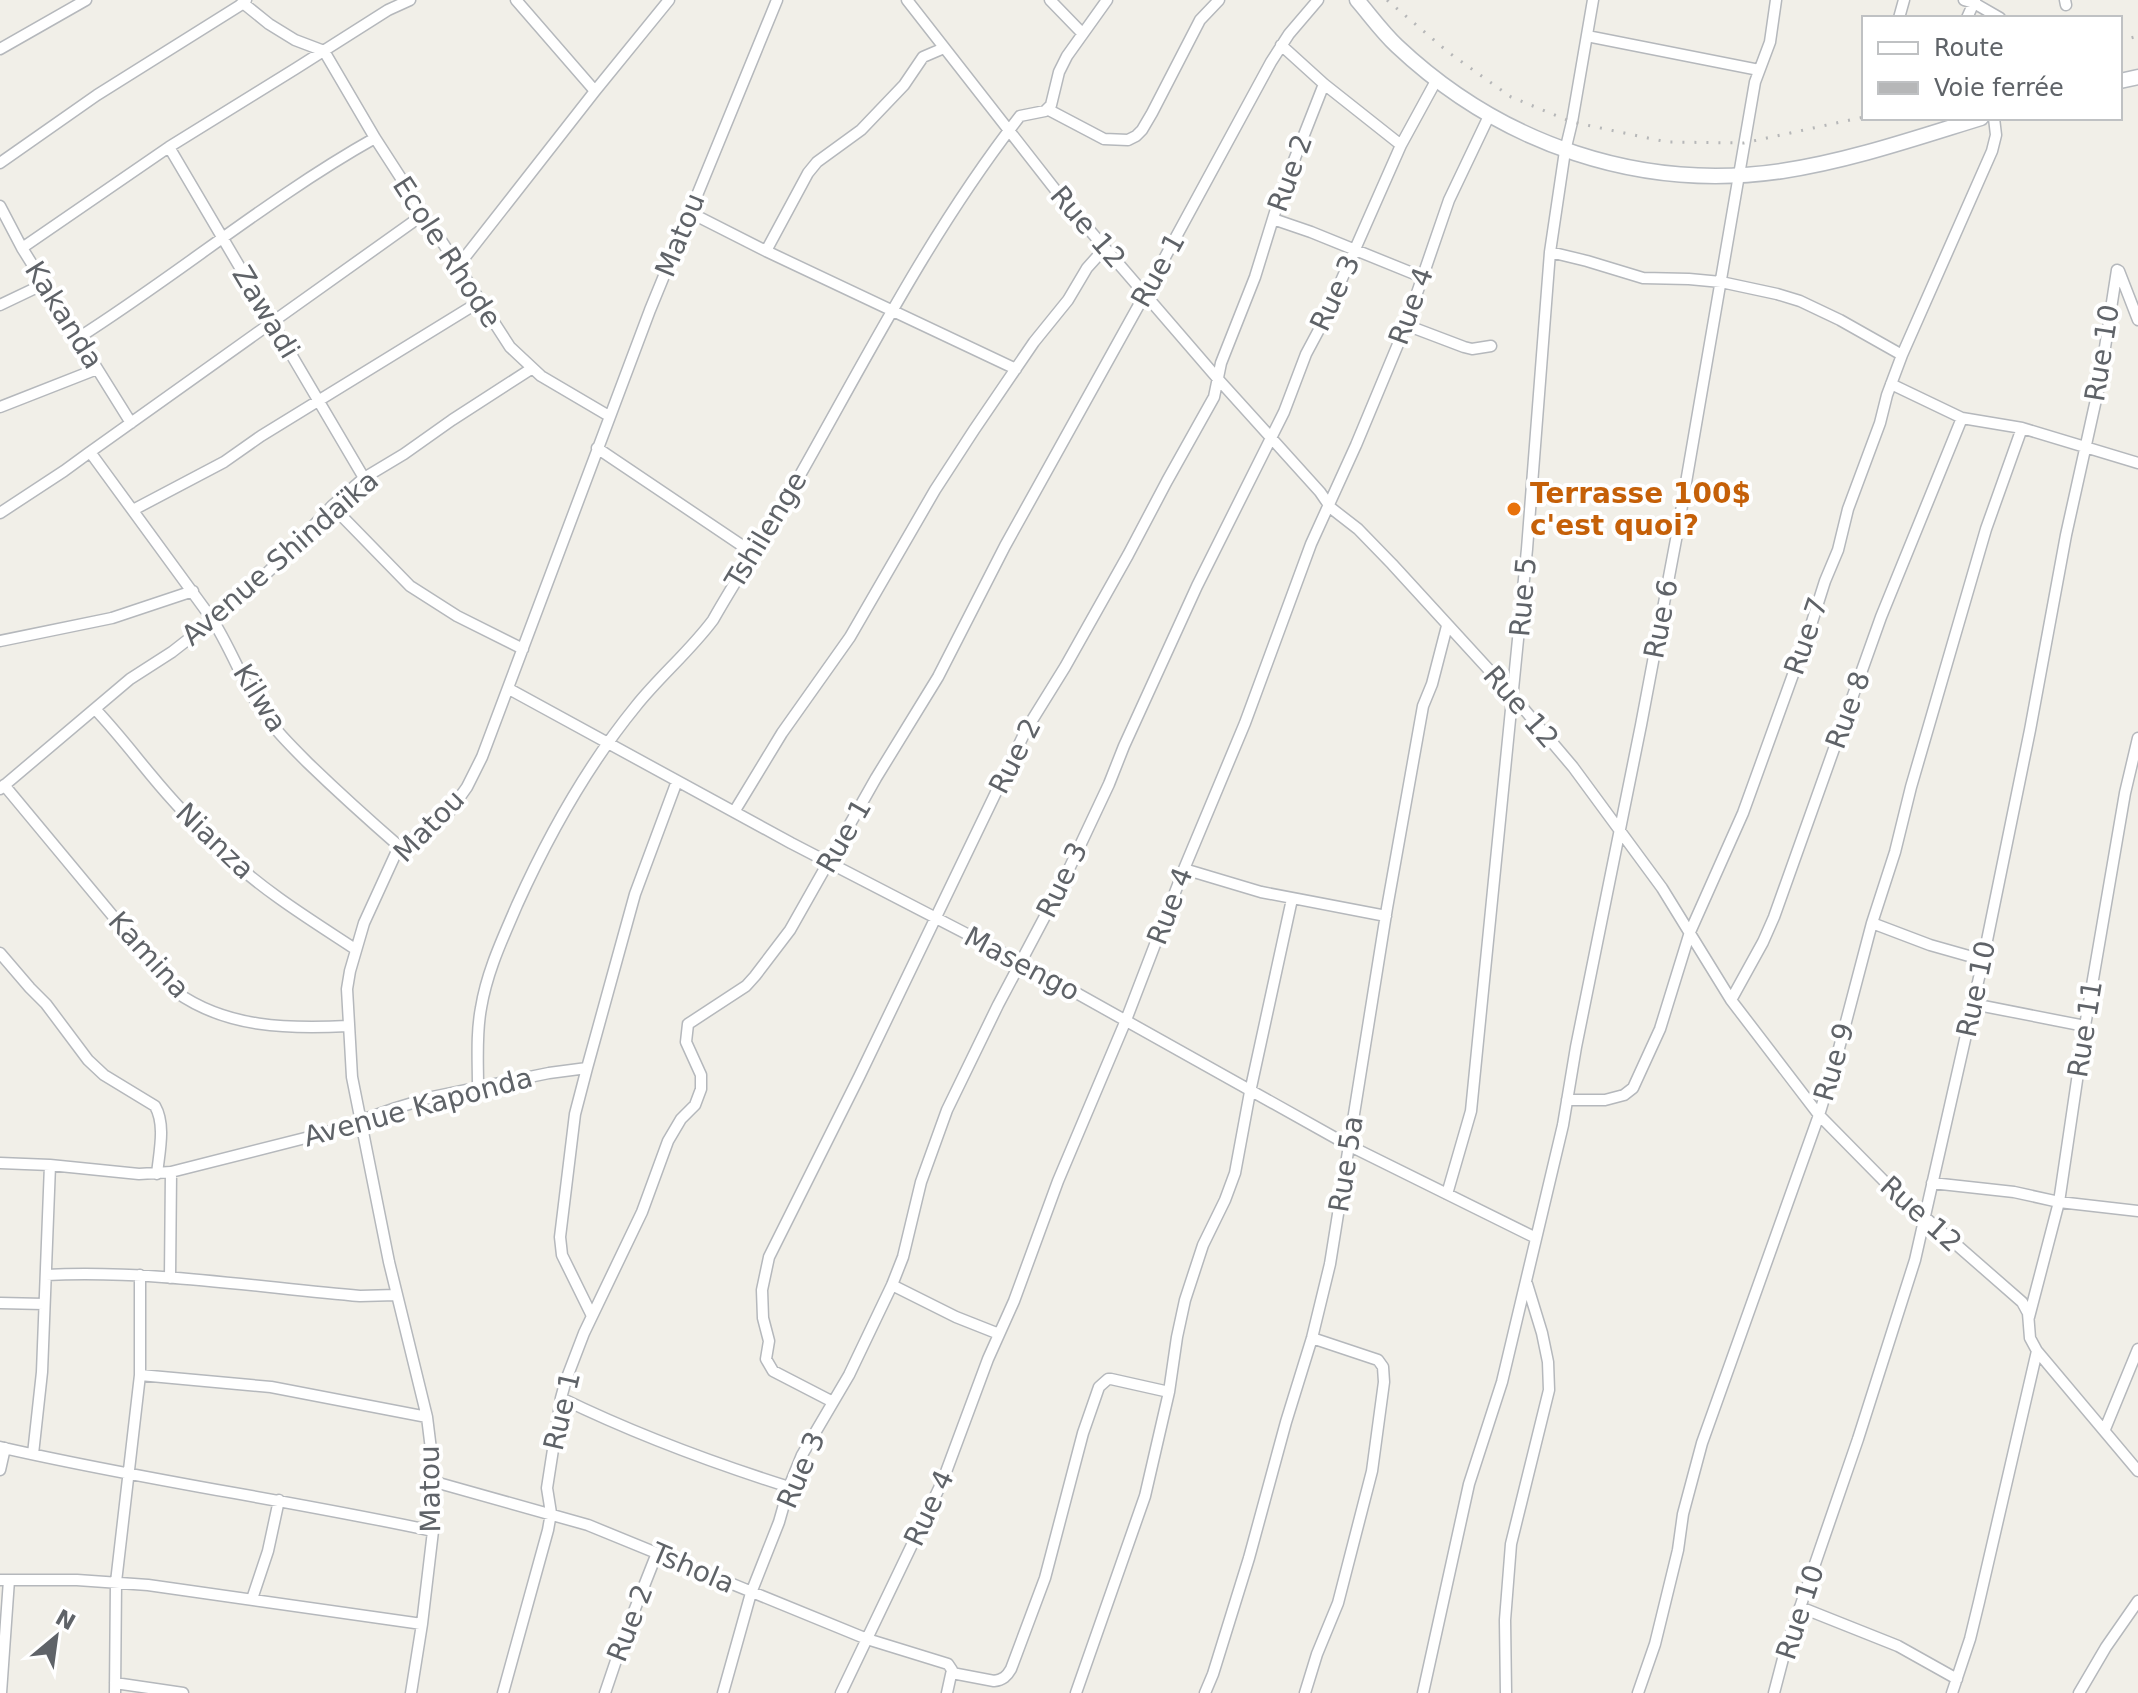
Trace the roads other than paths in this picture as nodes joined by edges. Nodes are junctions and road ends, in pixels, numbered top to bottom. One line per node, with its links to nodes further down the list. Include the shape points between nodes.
1 (86, 0): 23 (street)
2 (379, 0): 17 (street)
3 (410, 0): 17 (street)
4 (516, 0): 28 (street)
5 (669, 0): 28 (street)
6 (777, 0): 41 (street, Matou)
7 (907, 0): 22 (street, Rue 12)
8 (1050, 0): 19 (street)
9 (1107, 0): 19 (street)
10 (1219, 0): 29 (street, via 1200,20 1136,136 1104,139)
11 (1318, 0): 21 (street, Rue 1)
12 (1357, 0): 26 (main road, via 1396,45)
13 (1593, 0): 20 (street, Rue 5)
14 (1776, 0): 25 (street, Rue 6, via 1770,42)
15 (1971, 1): 18 (street)
16 (244, 2): 24 (street, via 295,40); 38 (street)
17 (388, 10): 24 (street)
18 (1997, 16)
19 (1082, 33): 29 (street, via 1062,65)
20 (1587, 36): 25 (street); 37 (street, Rue 5)
21 (1281, 45): 27 (street); 54 (street, Rue 1)
22 (944, 48): 33 (street, Rue 12); 48 (street, via 923,57 861,130 817,162)
23 (0, 49)
24 (324, 51): 34 (street, Ecole Rhode); 36 (street)
25 (1759, 70): 39 (street, Rue 6)
26 (1437, 79): 30 (main road); 35 (street, Rue 3)
27 (1324, 84): 35 (street); 43 (street, Rue 2)
28 (595, 91): 50 (street)
29 (1047, 109): 33 (street, Tshilenge, via 1023,114)
30 (1489, 116): 37 (main road); 51 (street, Rue 4, via 1449,200)
31 (1975, 120): 39 (main road, via 1807,167)
32 (1994, 120): 63 (street, Rue 7, via 1992,151)
33 (1008, 130): 46 (street, Rue 12); 57 (street, Tshilenge)
34 (375, 138): 42 (street, Ecole Rhode); 44 (street)
35 (1401, 145): 47 (street, Rue 3)
36 (169, 147): 44 (street, Zawadi); 45 (street)
37 (1565, 151): 39 (main road, via 1641,169); 49 (street, Rue 5)
38 (0, 163)
39 (1738, 175): 52 (street, Rue 6)
40 (0, 206): 45 (street, Kakanda)
41 (689, 212): 48 (street); 71 (street, Matou)
42 (424, 214): 50 (street, Ecole Rhode); 59 (street)
43 (1273, 219): 47 (street); 67 (street, Rue 2)
44 (221, 237): 59 (street, Zawadi); 61 (street)
45 (22, 248): 53 (street, Kakanda)
46 (1105, 248): 54 (street, Rue 12); 66 (street)
47 (1356, 250): 51 (street); 75 (street, Rue 3)
48 (766, 251): 57 (street)
49 (1550, 252): 52 (street, via 1643,278); 92 (street, Rue 5)
50 (458, 266): 55 (street, Ecole Rhode)
51 (1422, 277): 60 (street, Rue 4)
52 (1721, 282): 63 (street, via 1800,301); 99 (street, Rue 6)
53 (44, 284): 56 (street); 61 (street, Kakanda)
54 (1145, 294): 67 (street, Rue 12); 101 (street, Rue 1, via 938,677)
55 (479, 302): 65 (street, Ecole Rhode); 69 (street)
56 (0, 305)
57 (892, 310): 66 (street); 85 (street, Tshilenge)
58 (2138, 320): 76 (street, Rue 10, via 2117,270)
59 (273, 322): 69 (street, Zawadi); 73 (street)
60 (1406, 325): 62 (street, via 1472,349); 82 (street, Rue 4)
61 (78, 338): 64 (street, Kakanda)
62 (1491, 346)
63 (1902, 355): 68 (street, Rue 7)
64 (97, 369): 70 (street); 73 (street, Kakanda)
65 (531, 369): 71 (street, Ecole Rhode); 80 (street, Avenue Shindaïka)
66 (1016, 369): 98 (street)
67 (1218, 379): 75 (street, Rue 12); 105 (street, Rue 2, via 1214,397 1128,555 1026,730)
68 (1891, 384): 72 (street); 107 (street, Rue 7, via 1753,785)
69 (319, 402): 80 (street, Zawadi); 83 (street, via 224,462)
70 (0, 407)
71 (609, 416): 77 (street, Matou)
72 (1962, 418): 74 (street); 112 (street, Rue 8, via 1881,617 1774,917)
73 (131, 423): 78 (street)
74 (2022, 428): 76 (street); 106 (street, Rue 9, via 1986,529)
75 (1272, 438): 82 (street, Rue 12); 111 (street, Rue 3)
76 (2086, 446): 79 (street); 110 (street, Rue 10)
77 (597, 448): 85 (street); 90 (street, Matou)
78 (90, 452): 83 (street, Kilwa); 84 (street)
79 (2138, 463)
80 (364, 478): 81 (street, Avenue Shindaïka)
81 (332, 506): 87 (street, Avenue Shindaïka, via 259,581); 90 (street, via 410,586)
82 (1329, 506): 88 (street, Rue 12, via 1368,539); 102 (street, Rue 4)
83 (133, 510): 86 (street, Kilwa)
84 (0, 513)
85 (753, 553): 95 (street, Tshilenge, via 701,636 660,677)
86 (193, 591): 87 (street, Kilwa); 89 (street, via 112,618)
87 (212, 619): 93 (street, Avenue Shindaïka); 100 (street, Kilwa, via 260,708 292,748)
88 (1447, 626): 92 (street, Rue 12); 104 (street, Rue 5a, via 1423,706)
89 (0, 641)
90 (523, 649): 91 (street, Matou)
91 (509, 689): 95 (street, Masengo); 100 (street, Matou, via 459,800)
92 (1512, 695): 99 (street, Rue 12); 129 (street, Rue 5, via 1471,1111)
93 (95, 709): 97 (street, Avenue Shindaïka); 108 (street, Nianza, via 226,855)
94 (2138, 738): 116 (street, Rue 11)
95 (608, 743): 96 (street, Masengo); 118 (street, Tshilenge, via 552,833 494,957 478,1025)
96 (677, 781): 98 (street, Masengo); 117 (street, via 635,894)
97 (2, 787): 115 (street, Kamina, via 176,992 208,1011 243,1022)
98 (734, 812): 101 (street, Masengo)
99 (1619, 828): 107 (street, Rue 12); 120 (street, Rue 6)
100 (400, 847): 108 (street, Matou)
101 (828, 862): 105 (street, Masengo); 142 (street, Rue 1, via 790,930 755,976 688,1024 686,1042 702,1080 699,1097 672,1132 642,1212)
102 (1184, 869): 103 (street); 114 (street, Rue 4)
103 (1292, 899): 104 (street); 119 (street)
104 (1386, 916): 123 (street, Rue 5a)
105 (937, 918): 111 (street, Masengo); 153 (street, Rue 2, via 769,1257 762,1290 769,1341 766,1359 773,1371)
106 (1872, 923): 110 (street); 121 (street, Rue 9)
107 (1690, 932): 112 (street, Rue 12); 120 (street, Rue 7, via 1660,1029 1633,1088 1605,1100)
108 (355, 949): 115 (street, Matou, via 347,989)
109 (0, 953): 127 (street, via 88,1060 155,1106 161,1122)
110 (1983, 960): 113 (street, Rue 10)
111 (1021, 962): 114 (street, Masengo); 138 (street, Rue 3, via 947,1110)
112 (1731, 1000): 121 (street, Rue 12)
113 (1973, 1004): 116 (street); 128 (street, Rue 10)
114 (1126, 1020): 119 (street, Masengo); 144 (street, Rue 4)
115 (348, 1026): 122 (street, Matou)
116 (2085, 1026): 130 (street, Rue 11)
117 (587, 1068): 118 (street, Avenue Kaponda); 142 (street, via 575,1114 560,1237 562,1255)
118 (478, 1087): 122 (street, Avenue Kaponda)
119 (1250, 1092): 123 (street, Masengo); 151 (street, via 1235,1173 1185,1300)
120 (1567, 1100): 133 (street, Rue 6)
121 (1819, 1115): 132 (street, Rue 12); 191 (street, Rue 9, via 1702,1443 1655,1644)
122 (362, 1119): 126 (street, Avenue Kaponda); 139 (street, Matou)
123 (1348, 1145): 129 (street, Masengo); 145 (street, Rue 5a, via 1330,1264)
124 (0, 1163): 125 (street, Avenue Kaponda)
125 (50, 1165): 127 (street, Avenue Kaponda); 134 (street)
126 (171, 1172): 127 (street, Avenue Kaponda); 136 (street)
127 (157, 1174)
128 (1932, 1183): 130 (street); 132 (street, Rue 10)
129 (1447, 1194): 133 (street, Masengo)
130 (2059, 1202): 131 (street); 143 (street, Rue 11)
131 (2138, 1211)
132 (1924, 1218): 143 (street, Rue 12, via 2022,1302); 172 (street, Rue 10, via 1904,1297)
133 (1536, 1238): 137 (street, Rue 6)
134 (46, 1275): 135 (street); 141 (street)
135 (140, 1275): 136 (street); 149 (street)
136 (170, 1278): 139 (street)
137 (1526, 1282): 189 (street, Rue 6, via 1502,1382 1469,1484); 190 (street, via 1548,1362 1549,1390 1511,1544)
138 (892, 1285): 144 (street); 153 (street, Rue 3)
139 (396, 1295): 154 (street, Matou)
140 (0, 1303): 141 (street)
141 (44, 1304): 157 (street)
142 (592, 1316): 152 (street, Rue 1)
143 (2029, 1319): 147 (street, Rue 12, via 2028,1332)
144 (999, 1334): 174 (street, Rue 4, via 943,1480)
145 (1312, 1338): 187 (street, Rue 5a); 188 (street, via 1378,1360 1384,1382 1372,1471 1338,1603)
146 (2138, 1349): 148 (street)
147 (2037, 1351): 155 (street, Rue 12); 176 (street)
148 (2131, 1368): 150 (street); 155 (street)
149 (140, 1375): 154 (street, via 271,1387); 160 (street)
150 (2138, 1381)
151 (1169, 1392): 175 (street, Tshola, via 1111,1379 1099,1387 1045,1578 1011,1669 994,1681); 186 (street, via 1145,1496)
152 (561, 1398): 162 (street, via 666,1445); 164 (street, Rue 1, via 547,1488)
153 (833, 1402): 162 (street, Rue 3)
154 (427, 1417): 161 (street, Matou)
155 (2105, 1429): 159 (street, Rue 12)
156 (2, 1448): 157 (street); 158 (street)
157 (33, 1454): 160 (street)
158 (0, 1470)
159 (2138, 1471)
160 (129, 1474): 163 (street); 168 (street)
161 (435, 1482): 164 (street, Tshola); 165 (street, Matou)
162 (789, 1487): 169 (street, Rue 3)
163 (279, 1500): 165 (street); 170 (street)
164 (551, 1513): 166 (street, Tshola); 181 (street, Rue 1)
165 (433, 1531): 173 (street, Matou)
166 (657, 1553): 169 (street, Tshola); 182 (street, Rue 2)
167 (4, 1580): 168 (street); 178 (street)
168 (116, 1582): 170 (street); 177 (street)
169 (751, 1593): 174 (street, Tshola); 183 (street, Rue 3)
170 (252, 1599): 173 (street)
171 (2138, 1601): 194 (street)
172 (1800, 1607): 176 (street, via 1898,1646); 192 (street, Rue 10)
173 (422, 1624): 180 (street, Matou)
174 (867, 1639): 175 (street, Tshola); 184 (street, Rue 4)
175 (950, 1668): 185 (street)
176 (1957, 1679): 193 (street)
177 (115, 1688): 179 (street)
178 (1, 1693)
179 (183, 1693)
180 (411, 1693)
181 (503, 1693)
182 (605, 1693)
183 (723, 1693)
184 (841, 1693)
185 (947, 1693)
186 (1076, 1693)
187 (1205, 1693)
188 (1305, 1693)
189 (1423, 1693)
190 (1506, 1693)
191 (1638, 1693)
192 (1774, 1693)
193 (1952, 1693)
194 (2079, 1693)

